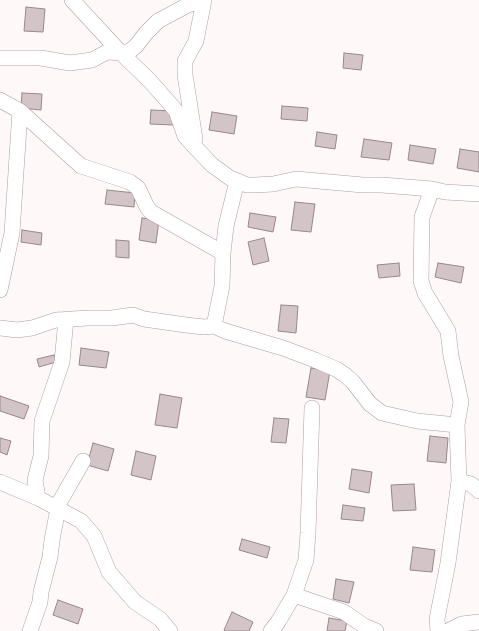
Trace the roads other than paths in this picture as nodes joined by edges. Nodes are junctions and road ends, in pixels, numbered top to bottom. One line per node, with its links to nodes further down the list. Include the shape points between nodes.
1 (72, 0): 3 (street)
2 (203, 0): 3 (street, via 158,21 136,46); 7 (street, via 196,41 185,61 196,139)
3 (121, 53): 4 (street, via 107,52 92,60 70,63 41,58); 7 (street, via 176,111 185,136)
4 (0, 58)
5 (0, 100): 6 (street)
6 (20, 111): 11 (street, via 81,166 130,182 138,188 152,212); 12 (street, via 12,232)
7 (193, 145): 8 (street, via 218,170)
8 (237, 181): 9 (street, via 255,186 296,179 364,186); 11 (street, via 226,226)
9 (432, 188): 10 (street, via 445,192); 17 (street, via 422,217 421,281 424,293 449,335 461,402)
10 (479, 194)
11 (223, 253): 14 (street, via 222,286)
12 (0, 290)
13 (66, 319): 14 (street, via 104,319 133,315 144,320); 15 (street, via 23,329); 22 (street, via 62,362 42,421 41,456 35,480)
14 (214, 326): 17 (street, via 283,348 336,369 346,375 370,404 382,413 417,421)
15 (0, 328)
16 (312, 408): 24 (street, via 306,560)
17 (458, 425): 19 (street)
18 (83, 461): 23 (street)
19 (458, 481): 21 (street, via 471,484); 30 (street, via 448,563 437,619)
20 (0, 482): 22 (street)
21 (479, 490)
22 (38, 498): 23 (street)
23 (57, 508): 26 (street, via 50,557 40,602); 27 (street, via 83,523 94,536 109,572 135,602 160,619)
24 (294, 595): 28 (street); 29 (street, via 344,612)
25 (479, 622): 31 (street, via 462,624)
26 (30, 631)
27 (170, 631)
28 (271, 631)
29 (376, 631)
30 (438, 631)
31 (448, 631)

